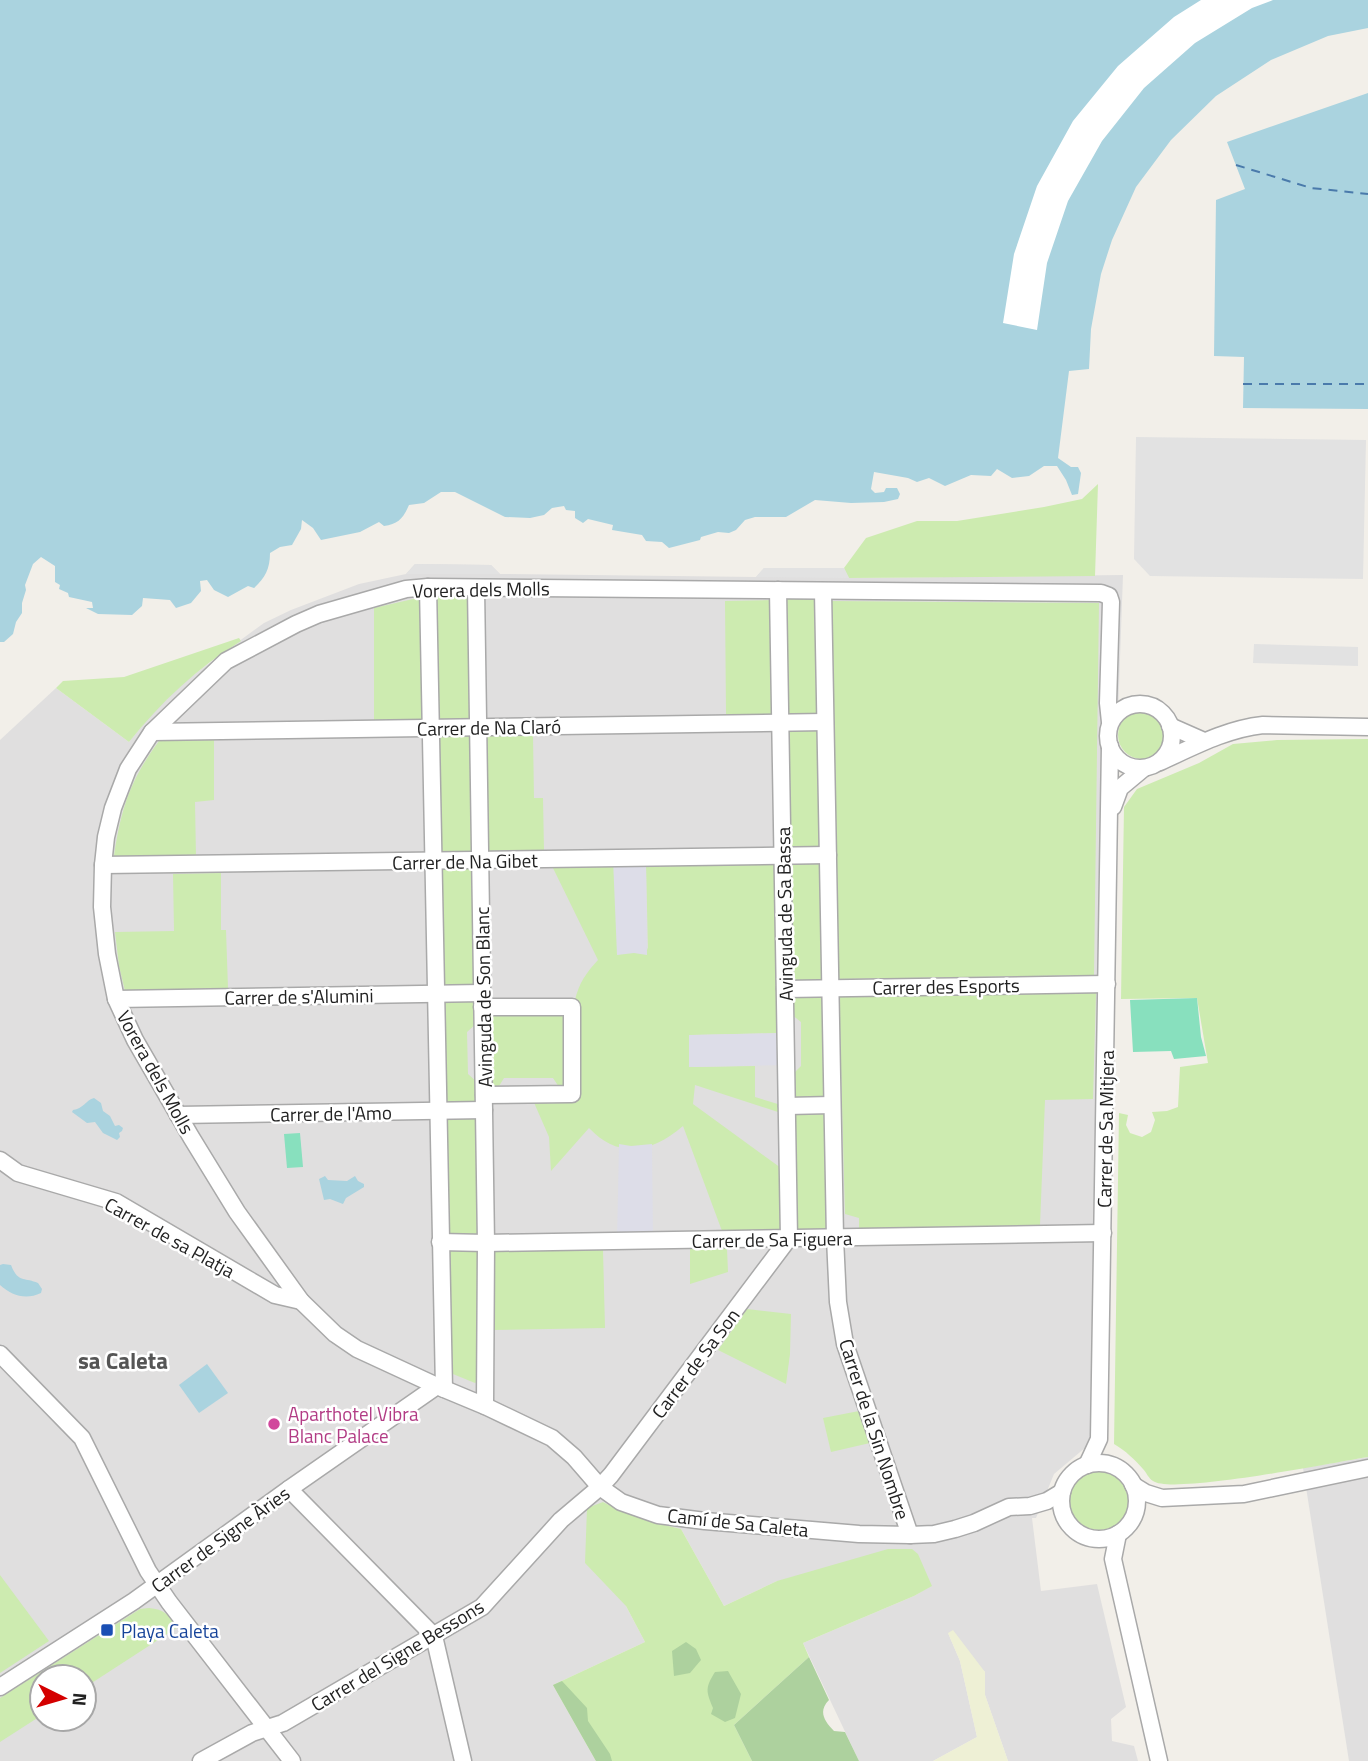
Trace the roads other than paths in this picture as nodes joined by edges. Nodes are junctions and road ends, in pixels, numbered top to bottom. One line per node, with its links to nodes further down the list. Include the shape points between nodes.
1 (428, 587): 2 (street, Vorera dels Molls); 13 (street); 14 (street, Vorera dels Molls, via 406,589 296,624 226,661)
2 (476, 588): 3 (street, Vorera dels Molls); 11 (street, Avinguda de Son Blanc)
3 (778, 590): 4 (street, Vorera dels Molls); 9 (street, Avinguda de Sa Bassa)
4 (823, 591): 5 (street, Vorera dels Molls, via 1101,593 1111,602); 7 (street)
5 (1110, 675): 6 (street, via 1118,691); 8 (street, Vorera dels Molls)
6 (1134, 704): 8 (street); 10 (street, via 1162,713)
7 (825, 722): 9 (street, Carrer de Na Claró); 20 (street)
8 (1110, 722): 16 (street)
9 (782, 723): 11 (street, Carrer de Na Claró); 21 (street, Avinguda de Sa Bassa)
10 (1170, 726): 15 (street); 17 (street, via 1172,739)
11 (478, 727): 13 (street, Carrer de Na Claró); 22 (street, Avinguda de Son Blanc)
12 (1368, 727): 15 (street, via 1263,725)
13 (431, 728): 14 (street, Carrer de Na Claró); 23 (street)
14 (152, 732): 24 (street, Vorera dels Molls, via 128,769 113,808)
15 (1205, 741): 17 (street)
16 (1110, 746): 18 (street, via 1128,765); 19 (street, Carrer de Sa Mitjera)
17 (1160, 762): 18 (street)
18 (1144, 768): 19 (street, Carrer de Sa Mitjera, via 1120,788)
19 (1108, 819): 25 (street, Carrer de Sa Mitjera)
20 (828, 855): 21 (street, Carrer de Na Gibet); 26 (street)
21 (783, 856): 22 (street, Carrer de Na Gibet); 27 (street, Avinguda de Sa Bassa)
22 (480, 860): 23 (street, Carrer de Na Gibet); 30 (street, Avinguda de Son Blanc)
23 (433, 861): 24 (street, Carrer de Na Gibet); 28 (street)
24 (103, 865): 29 (street, Vorera dels Molls, via 102,908)
25 (1107, 984): 26 (street, Carrer des Esports); 37 (street, Carrer de Sa Mitjera)
26 (830, 988): 27 (street, Carrer des Esports); 32 (street)
27 (785, 989): 33 (street, Avinguda de Sa Bassa)
28 (436, 994): 29 (street, Carrer de s'Alumini); 30 (street, Carrer de s'Alumini); 34 (street)
29 (116, 999): 35 (street, Vorera dels Molls)
30 (482, 1000): 31 (street, Avinguda de Son Blanc); 31 (street, Carrer de s'Alumini, via 572,1007 572,1094)
31 (484, 1103): 34 (street, Carrer de l'Amo); 41 (street, Avinguda de Son Blanc)
32 (832, 1105): 33 (street); 39 (street)
33 (787, 1106): 38 (street, Avinguda de Sa Bassa)
34 (438, 1111): 35 (street, Carrer de l'Amo); 40 (street)
35 (178, 1115): 42 (street, Vorera dels Molls, via 237,1212)
36 (0, 1160): 42 (street, Carrer de sa Platja, via 18,1172 116,1202 275,1295)
37 (1103, 1233): 39 (street, Carrer de Sa Figuera); 46 (street, Carrer de Sa Mitjera)
38 (789, 1238): 39 (street, Carrer de Sa Figuera); 41 (street, Carrer de Sa Figuera); 51 (street, Carrer de Sa Son)
39 (835, 1238): 59 (street, Carrer de la Sin Nombre, via 845,1344)
40 (440, 1242): 41 (street, Carrer de Sa Figuera); 44 (street)
41 (486, 1243): 45 (street, Avinguda de Son Blanc)
42 (301, 1301): 44 (street, Vorera dels Molls, via 335,1335 357,1349)
43 (0, 1354): 62 (street, via 82,1438)
44 (440, 1388): 45 (street, Camí de Sa Caleta); 52 (street, Carrer de Signe Àries)
45 (485, 1406): 51 (street, Camí de Sa Caleta, via 552,1438)
46 (1099, 1439): 47 (street, Carrer de Sa Mitjera); 48 (street)
47 (1087, 1465): 48 (street); 53 (street, via 1074,1472)
48 (1115, 1466): 50 (street)
49 (1368, 1468): 54 (street, via 1244,1494)
50 (1133, 1485): 54 (street); 57 (street)
51 (600, 1487): 59 (street, Camí de Sa Caleta, via 621,1502 658,1515); 63 (street, Carrer del Signe Bessons, via 561,1520 482,1607)
52 (289, 1489): 62 (street, Carrer de Signe Àries); 63 (street)
53 (1062, 1492): 55 (street, Camí de Sa Caleta); 56 (street)
54 (1162, 1499): 57 (street)
55 (1030, 1506): 56 (street, Camí de Sa Caleta); 59 (street, Camí de Sa Caleta, via 1009,1507 934,1534)
56 (1064, 1516): 60 (street, via 1071,1527)
57 (1133, 1516): 58 (street)
58 (1118, 1534): 60 (street); 61 (street)
59 (910, 1535)
60 (1094, 1539): 61 (street)
61 (1112, 1559): 69 (street)
62 (156, 1584): 64 (street, Carrer de Signe Àries); 65 (street)
63 (434, 1636): 65 (street, Carrer del Signe Bessons); 68 (street)
64 (0, 1687)
65 (267, 1728): 66 (street, Carrer del Signe Bessons); 67 (street)
66 (201, 1761)
67 (292, 1761)
68 (463, 1761)
69 (1159, 1761)

